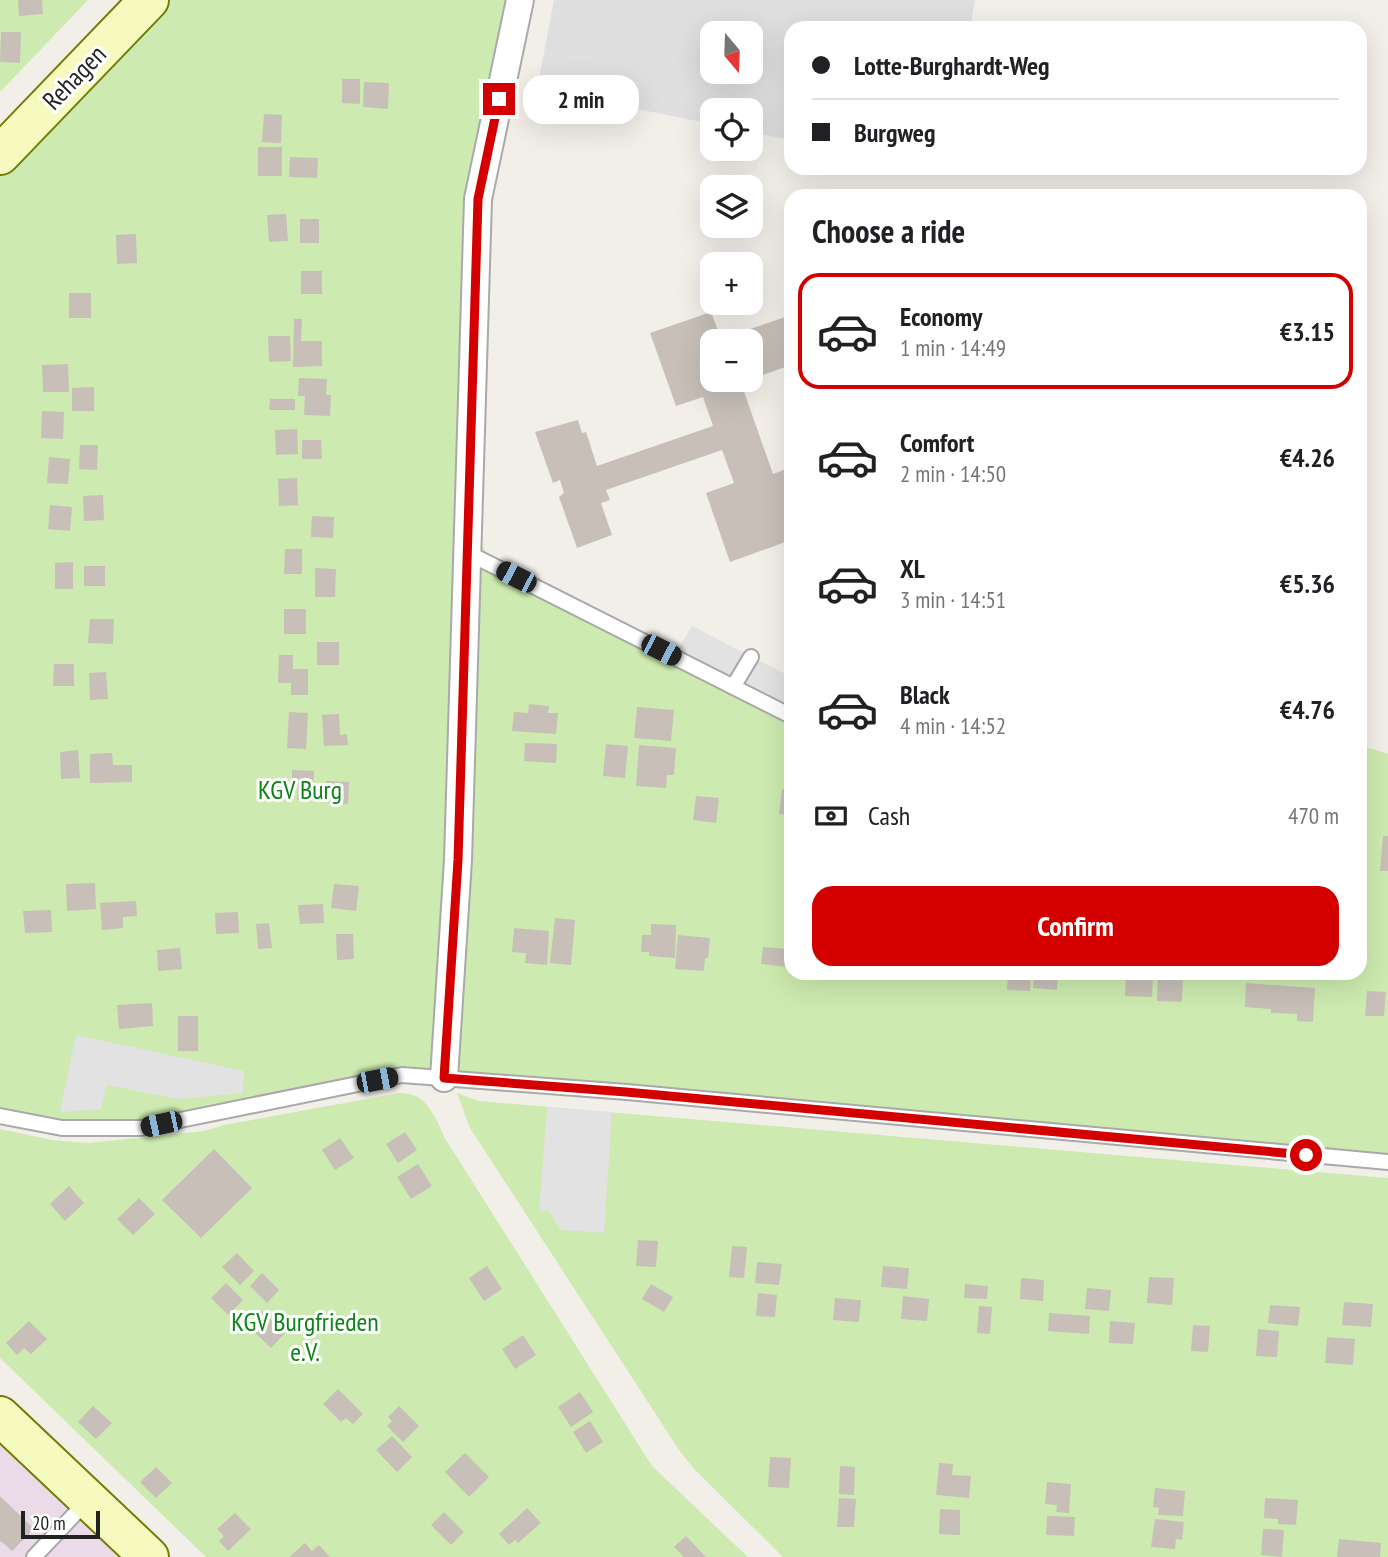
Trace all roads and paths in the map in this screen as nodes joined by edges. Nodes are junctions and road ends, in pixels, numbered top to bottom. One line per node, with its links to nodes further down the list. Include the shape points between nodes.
1 (149, 0): 3 (street, Rehagen)
2 (520, 0): 4 (street, via 478,199)
3 (0, 155)
4 (468, 553): 6 (lane); 8 (street, via 458,860)
5 (751, 657): 6 (lane)
6 (733, 687): 7 (lane)
7 (784, 712)
8 (444, 1078): 9 (lane, via 402,1075 141,1128 62,1128); 10 (lane)
9 (0, 1116)
10 (1388, 1162)
11 (0, 1416): 12 (street)
12 (89, 1499): 13 (lane); 14 (street)
13 (34, 1557)
14 (149, 1557)

